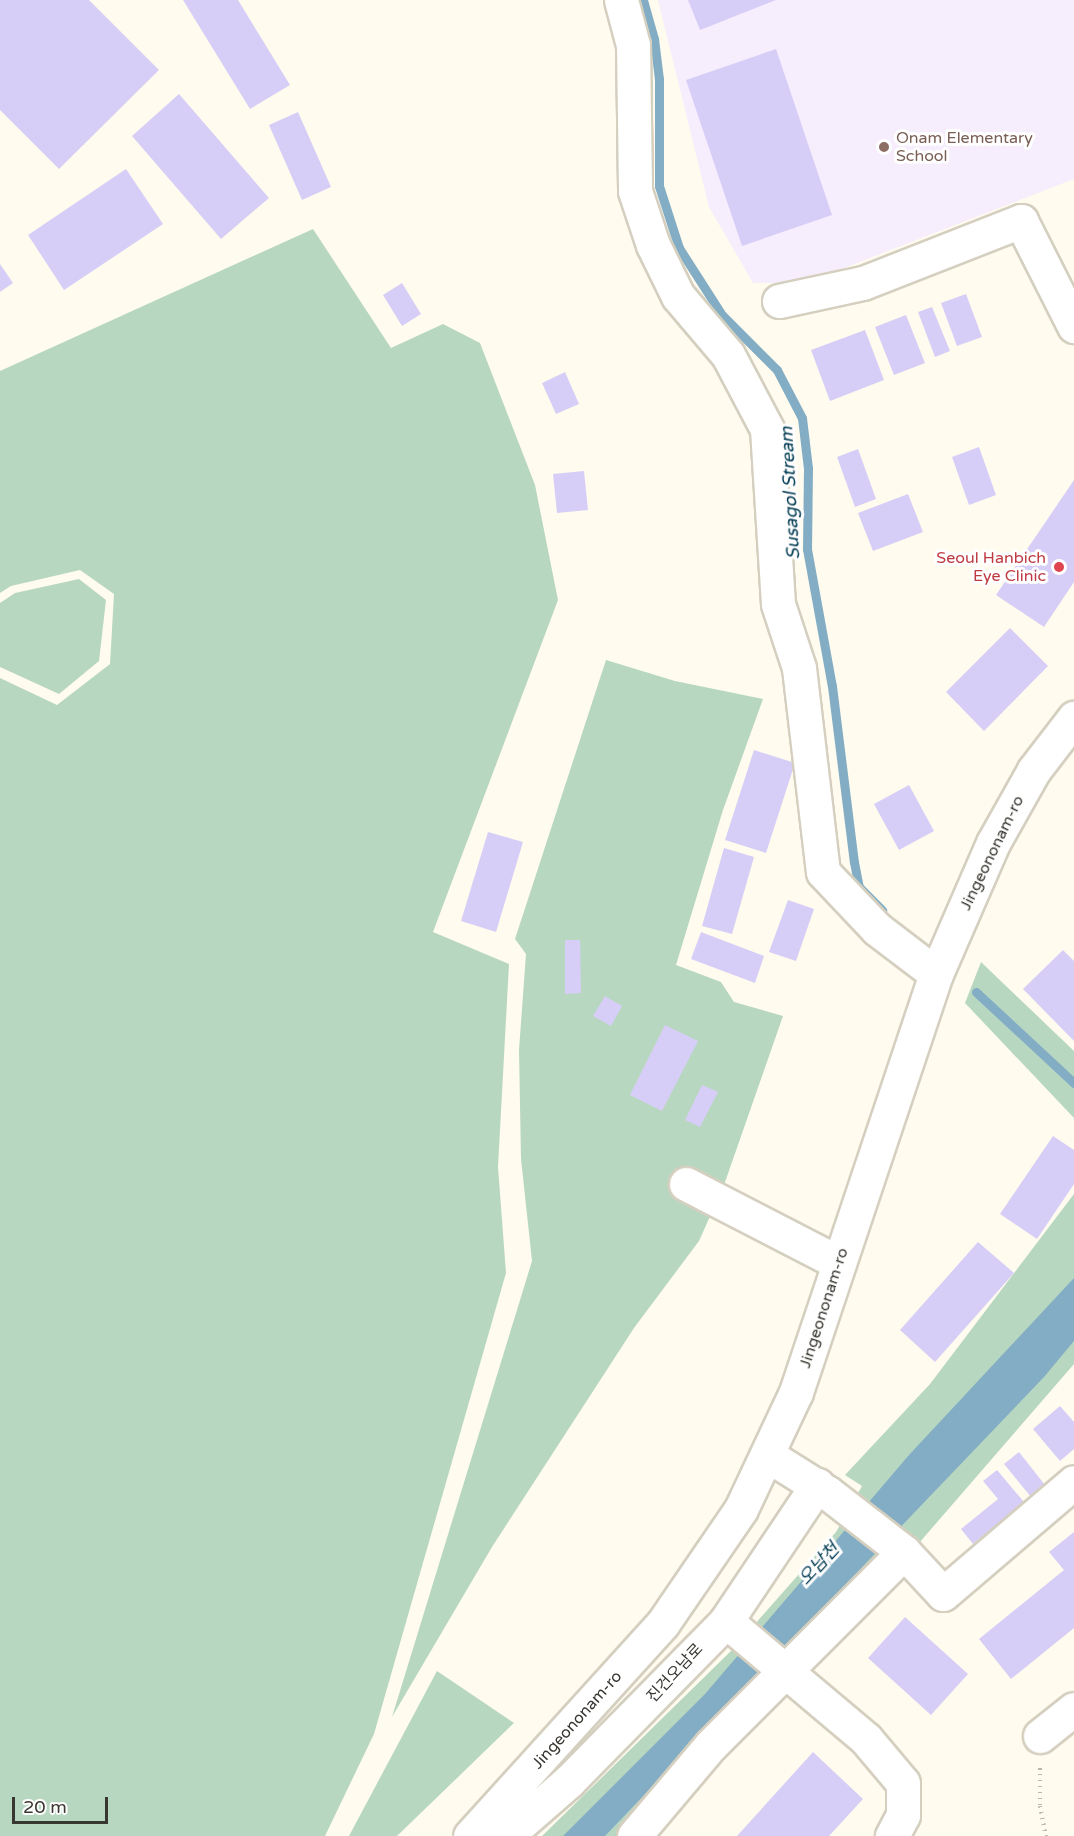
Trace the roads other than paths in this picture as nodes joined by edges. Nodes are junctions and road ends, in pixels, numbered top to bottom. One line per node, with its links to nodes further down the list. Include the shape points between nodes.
1 (621, 0): 5 (street, via 633,45 635,191 678,296 728,355 767,429 778,604 799,668 823,872 877,929)
2 (779, 302): 3 (street, via 863,283 1021,221)
3 (1074, 326)
4 (1074, 718): 5 (street, Jingeononam-ro, via 1034,770 993,843)
5 (936, 974): 7 (street, Jingeononam-ro)
6 (686, 1184): 7 (street)
7 (839, 1263): 8 (street, Jingeononam-ro, via 796,1392)
8 (770, 1455): 10 (street); 16 (street, Jingeononam-ro, via 741,1509 663,1623)
9 (1074, 1482): 11 (street, via 943,1594)
10 (822, 1489): 11 (street); 12 (street, 진건오남로)
11 (904, 1552): 13 (street)
12 (729, 1623): 13 (street); 17 (street, 진건오남로, via 569,1781)
13 (784, 1670): 18 (street, via 711,1745); 19 (street, via 866,1739 903,1783 903,1815)
14 (1074, 1709): 15 (street)
15 (1040, 1736)
16 (470, 1836)
17 (506, 1836)
18 (634, 1836)
19 (892, 1836)

